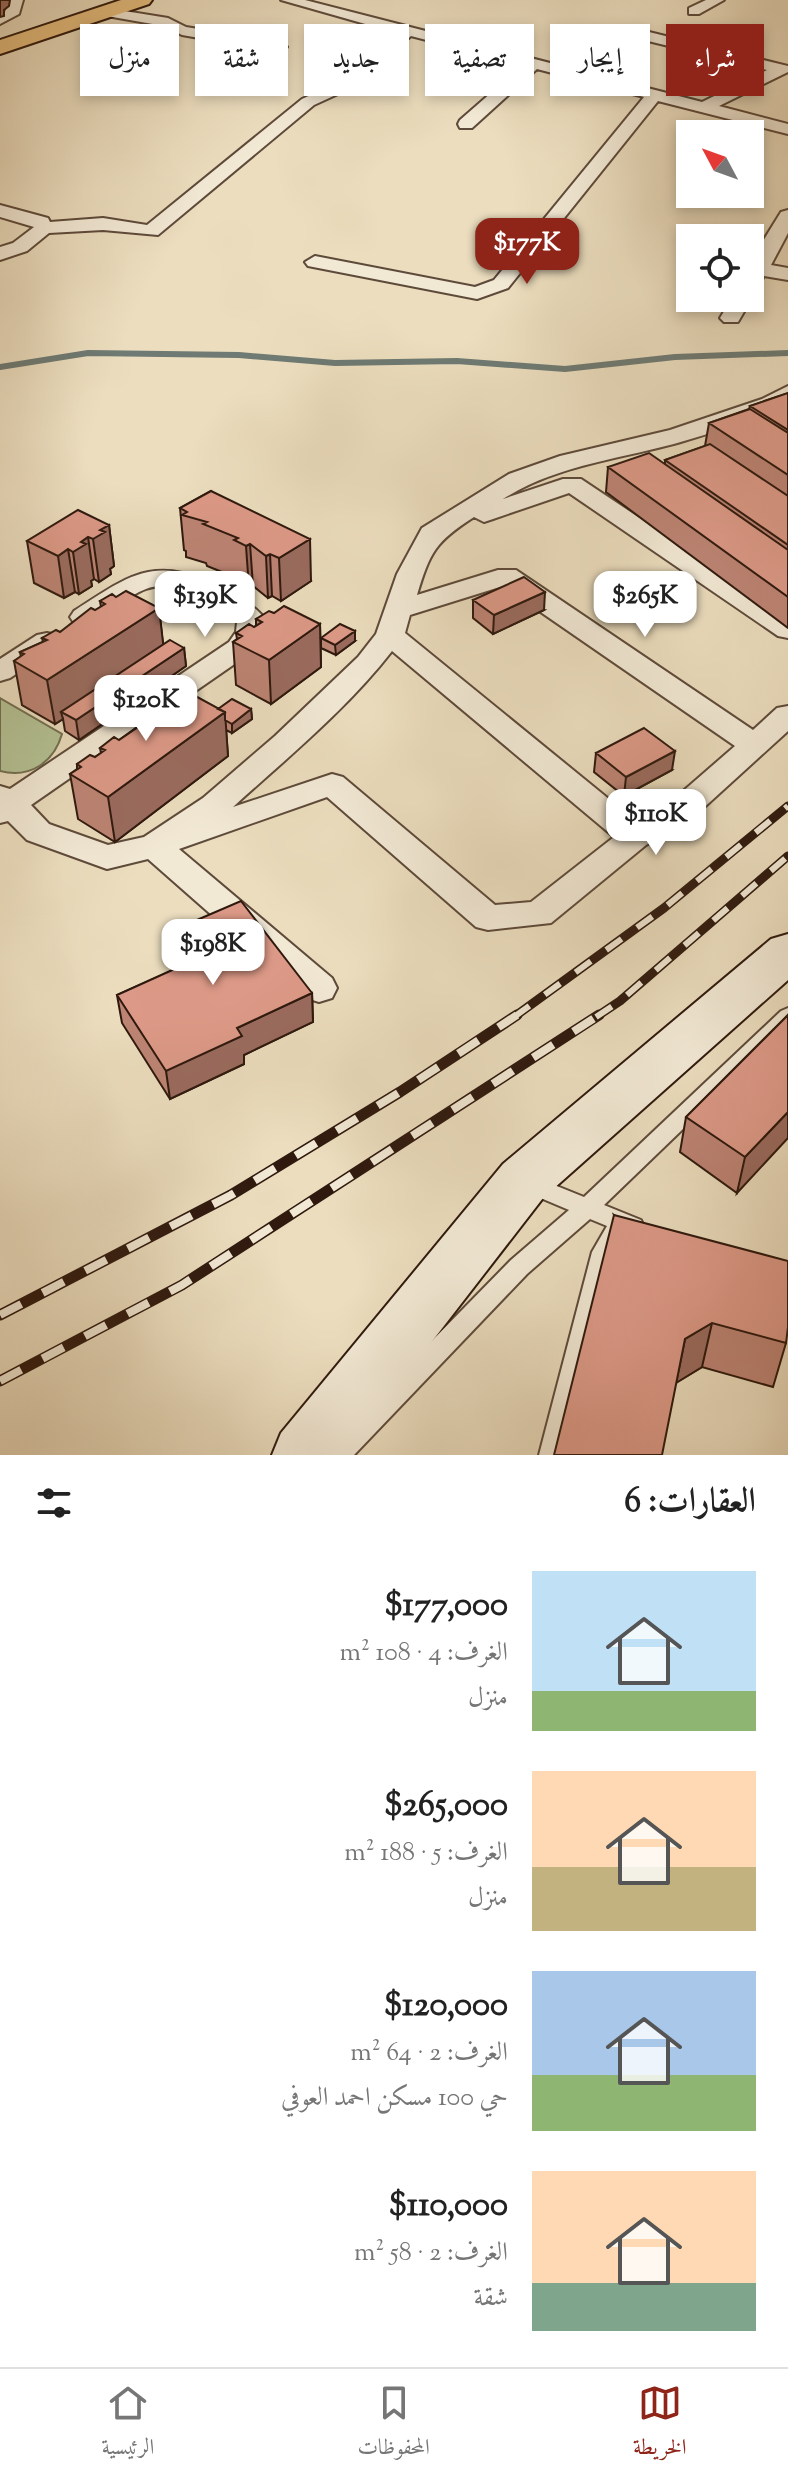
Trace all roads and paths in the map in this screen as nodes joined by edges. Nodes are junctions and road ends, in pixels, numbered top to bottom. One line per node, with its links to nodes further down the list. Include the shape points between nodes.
1 (16, 0): 7 (street, via 12,14)
2 (140, 0): 6 (main road)
3 (288, 0): 8 (street)
4 (717, 0): 5 (street)
5 (694, 11)
6 (106, 12): 10 (street, via 168,22); 12 (main road)
7 (0, 20)
8 (385, 24)
9 (409, 30): 13 (street)
10 (195, 33)
11 (650, 37): 16 (street, via 782,69)
12 (0, 47)
13 (535, 63): 14 (street); 17 (street)
14 (655, 94): 16 (street); 24 (street, via 491,290 477,293)
15 (321, 96): 21 (street, via 151,231 103,224)
16 (705, 107): 18 (street)
17 (466, 124)
18 (788, 129)
19 (0, 211): 21 (street, via 41,222)
20 (788, 216): 23 (street)
21 (44, 228): 22 (street, via 35,238)
22 (0, 254)
23 (764, 256)
24 (315, 262)
25 (764, 274): 26 (street)
26 (788, 274)
27 (734, 312): 28 (street)
28 (731, 318)
29 (782, 404): 30 (street)
30 (677, 436): 31 (street); 32 (street, via 569,461 518,479)
31 (702, 452)
32 (431, 533): 33 (street); 34 (street, via 572,484)
33 (394, 622): 37 (street, via 507,576); 39 (street); 40 (street, via 368,663 286,743 214,806)
34 (788, 630)
35 (0, 672): 38 (street, via 140,581 181,581 251,619 250,633 239,648)
36 (788, 715): 37 (street)
37 (754, 745): 39 (street, via 677,814)
38 (4, 804): 40 (street, via 38,832 107,857)
39 (635, 837): 40 (street, via 539,914 488,918 332,784)
40 (154, 846): 42 (street)
41 (788, 952): 44 (main road)
42 (319, 988)
43 (788, 1016): 45 (lane)
44 (523, 1181): 45 (lane); 48 (main road)
45 (587, 1208): 46 (lane); 48 (lane, via 519,1267)
46 (622, 1222): 47 (lane); 49 (lane, via 603,1252)
47 (649, 1233)
48 (333, 1454)
49 (551, 1455)

